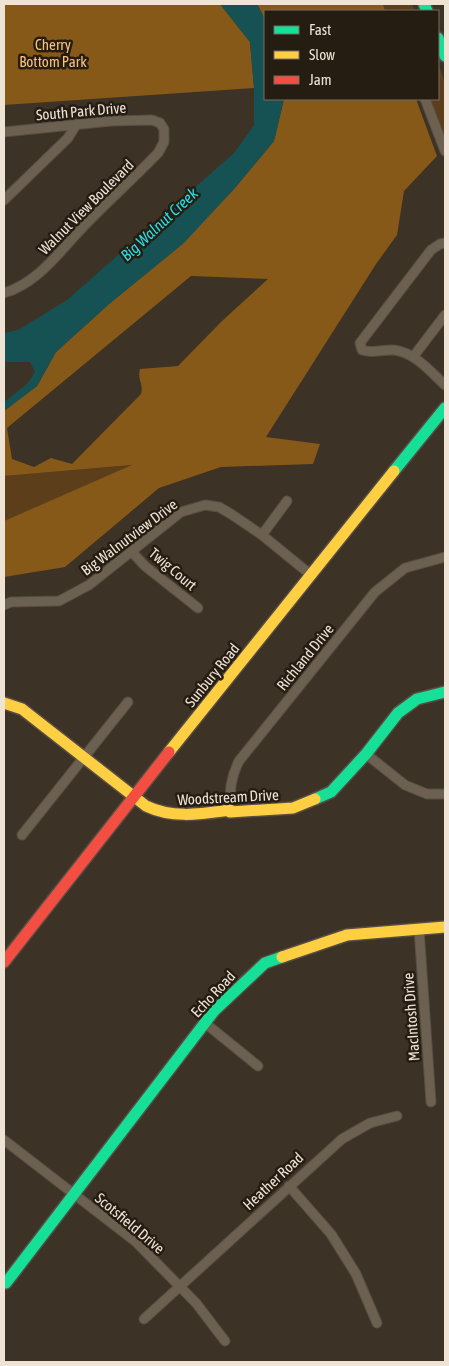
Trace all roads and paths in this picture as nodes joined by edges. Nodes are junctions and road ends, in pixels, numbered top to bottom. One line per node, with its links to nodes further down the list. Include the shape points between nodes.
1 (439, 41): 2 (main road)
2 (445, 56)
3 (424, 100): 7 (street)
4 (160, 123): 5 (street, South Park Drive, via 144,120); 10 (street, Walnut View Boulevard, via 164,129 164,142 158,153 40,272 17,290)
5 (76, 126): 6 (street, South Park Drive); 8 (street, via 68,138)
6 (4, 132)
7 (445, 151)
8 (4, 200)
9 (445, 243): 12 (street, via 431,250 360,344 366,352 392,350)
10 (4, 294)
11 (445, 315): 12 (street)
12 (413, 357): 13 (street)
13 (445, 385)
14 (445, 408): 19 (main road, Sunbury Road)
15 (287, 501): 16 (street)
16 (262, 534): 17 (street, Big Walnutview Drive, via 219,507 204,505 181,512); 19 (street, Big Walnutview Drive)
17 (131, 551): 20 (street, Big Walnutview Drive, via 89,585 59,601 10,602); 21 (street, Twig Court)
18 (445, 557): 29 (street, Richland Drive, via 405,568 375,592 240,762 232,775)
19 (311, 575): 28 (main road, Sunbury Road)
20 (4, 605)
21 (198, 608)
22 (445, 692): 25 (main road, Woodstream Drive, via 417,699 398,713)
23 (128, 702): 26 (street)
24 (4, 703): 26 (main road, Woodstream Drive, via 22,709)
25 (366, 754): 27 (street, via 405,785 427,794); 29 (main road, Woodstream Drive, via 331,792 293,808)
26 (85, 757): 28 (main road, Woodstream Drive); 30 (street)
27 (445, 794)
28 (135, 797): 29 (main road, Woodstream Drive, via 154,811 175,815); 33 (main road, Sunbury Road)
29 (230, 810)
30 (22, 835)
31 (445, 927): 32 (main road, Echo Road)
32 (419, 929): 34 (main road, Echo Road, via 347,935 265,963); 36 (street, MacIntosh Drive)
33 (4, 962)
34 (205, 1023): 35 (street); 40 (main road, Echo Road)
35 (258, 1066)
36 (432, 1102)
37 (397, 1116): 39 (street, Heather Road, via 370,1123 342,1139)
38 (4, 1140): 40 (street, Scotsfield Drive)
39 (289, 1186): 42 (street, Heather Road); 44 (street, via 331,1234 356,1274)
40 (73, 1194): 41 (main road, Echo Road); 42 (street, Scotsfield Drive, via 136,1242)
41 (6, 1283)
42 (180, 1286): 43 (street, Heather Road); 45 (street, Scotsfield Drive)
43 (144, 1319)
44 (377, 1323)
45 (225, 1341)

